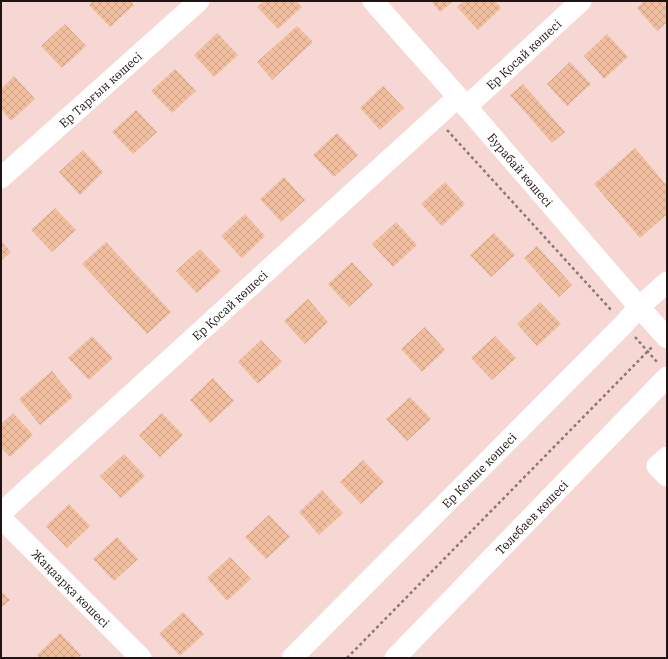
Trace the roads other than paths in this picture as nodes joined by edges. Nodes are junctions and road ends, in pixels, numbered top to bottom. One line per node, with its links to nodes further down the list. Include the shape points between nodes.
1 (200, 1): 5 (street, Ер Тарғын көшесі)
2 (373, 1): 4 (street, Бурабай көшесі)
3 (581, 1): 4 (street, Ер Қосай көшесі)
4 (462, 102): 7 (street, Бурабай көшесі); 12 (street, Ер Қосай көшесі, via 436,118)
5 (1, 178)
6 (667, 282): 7 (street, Ер Көкше көшесі)
7 (639, 307): 8 (street, Бурабай көшесі); 15 (street, Ер Көкше көшесі)
8 (666, 337)
9 (662, 370): 16 (street, Төлебаев көшесі)
10 (667, 457): 11 (street, via 658,466)
11 (667, 476)
12 (1, 513)
13 (1, 518): 14 (street, Жаңаарқа көшесі)
14 (141, 658)
15 (292, 658)
16 (395, 658)

